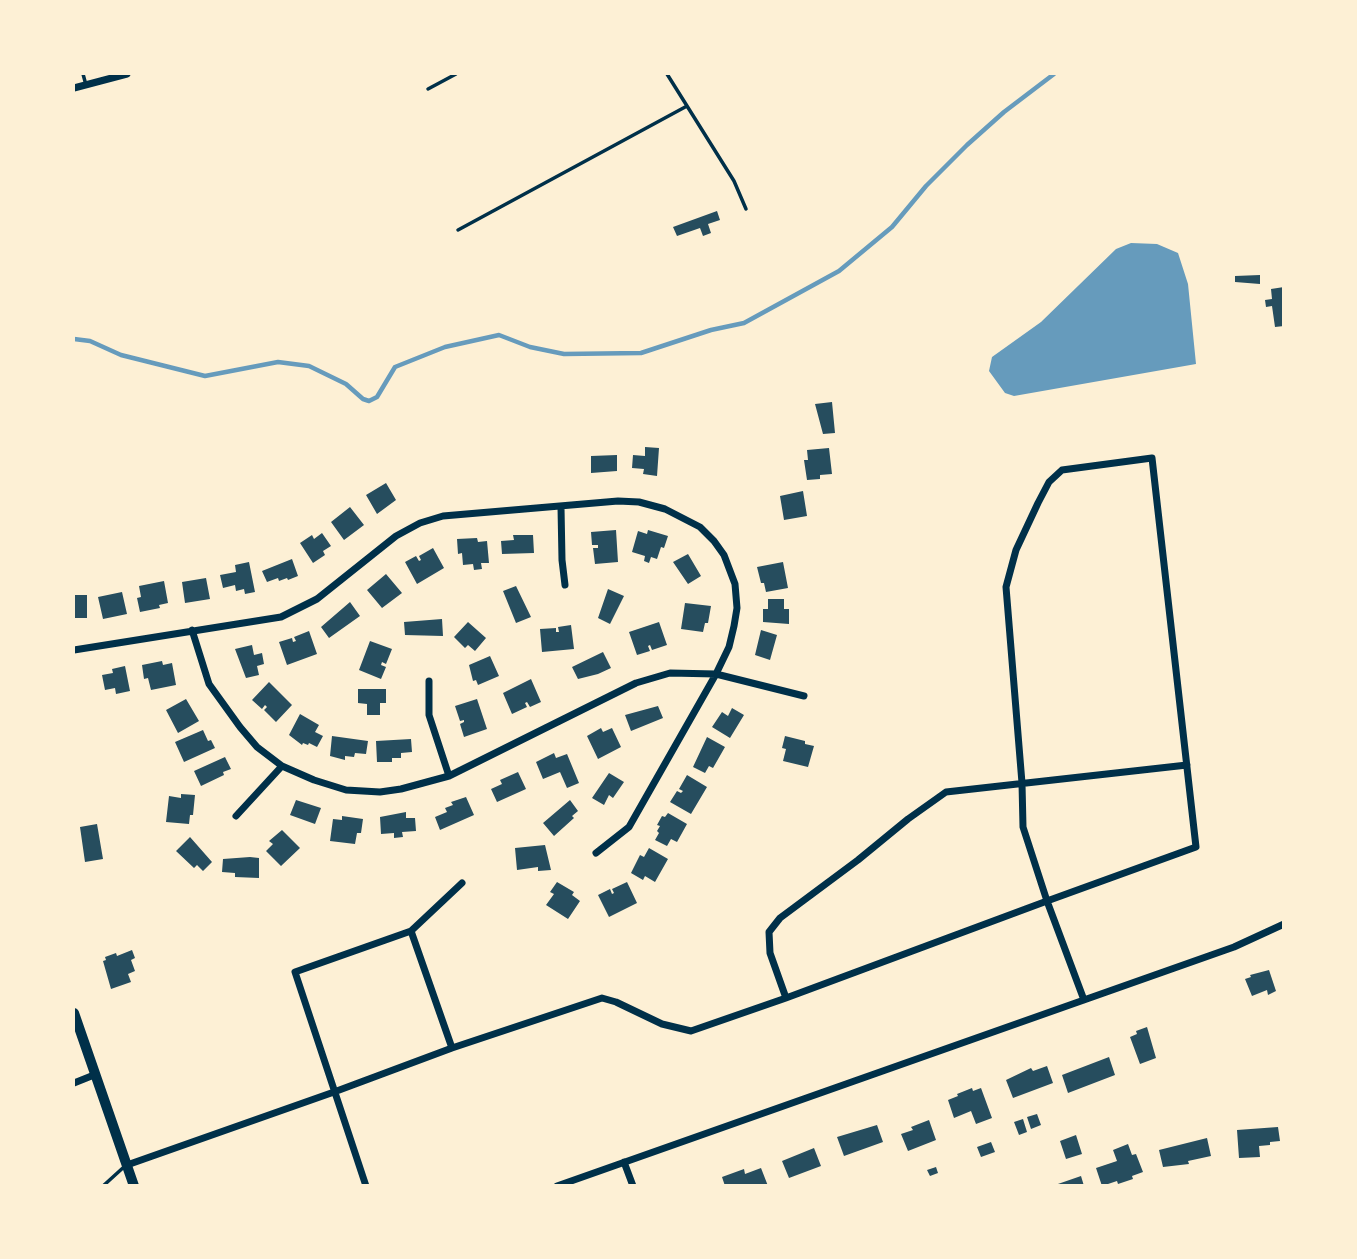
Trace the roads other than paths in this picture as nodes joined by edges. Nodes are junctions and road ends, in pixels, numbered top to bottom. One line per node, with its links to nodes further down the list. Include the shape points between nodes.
1 (83, 74): 5 (lane)
2 (127, 74): 5 (street)
3 (456, 74): 7 (lane)
4 (667, 74): 8 (lane)
5 (86, 85): 6 (street)
6 (74, 88)
7 (428, 89)
8 (687, 106): 9 (lane, via 734,181); 10 (lane)
9 (746, 209)
10 (458, 229)
11 (561, 507): 12 (street); 13 (street, via 464,513 420,523 317,598 281,617); 15 (street, via 639,502 688,519 715,541 735,584 737,608 729,647)
12 (565, 585)
13 (192, 630): 14 (street); 19 (street, via 209,684 257,747)
14 (74, 650)
15 (716, 674): 17 (street); 20 (street, via 670,673 636,683); 23 (street, via 629,827)
16 (429, 681): 20 (street, via 429,715)
17 (804, 696)
18 (1187, 765): 21 (street); 21 (street, via 1152,458 1062,470 1049,482 1016,550 1006,587); 25 (street, via 1196,847)
19 (282, 766): 20 (street, via 346,790 369,792); 22 (street)
20 (449, 776)
21 (1022, 783): 25 (street, via 1023,827); 28 (street, via 946,792 780,918 769,932)
22 (236, 816)
23 (596, 853)
24 (462, 883): 27 (street)
25 (1047, 901): 28 (street); 29 (street)
26 (1283, 924): 29 (street, via 1234,947)
27 (411, 931): 31 (street); 34 (street, via 295,972)
28 (786, 998): 31 (street, via 691,1031 662,1024 602,998)
29 (1084, 1000): 35 (street)
30 (74, 1013): 32 (main road)
31 (452, 1048): 34 (street)
32 (94, 1075): 33 (street); 36 (main road)
33 (74, 1083)
34 (334, 1092): 36 (street); 39 (street)
35 (624, 1162): 40 (street); 41 (street)
36 (127, 1165): 37 (lane); 38 (main road)
37 (103, 1185)
38 (134, 1185)
39 (366, 1185)
40 (556, 1185)
41 (633, 1185)

